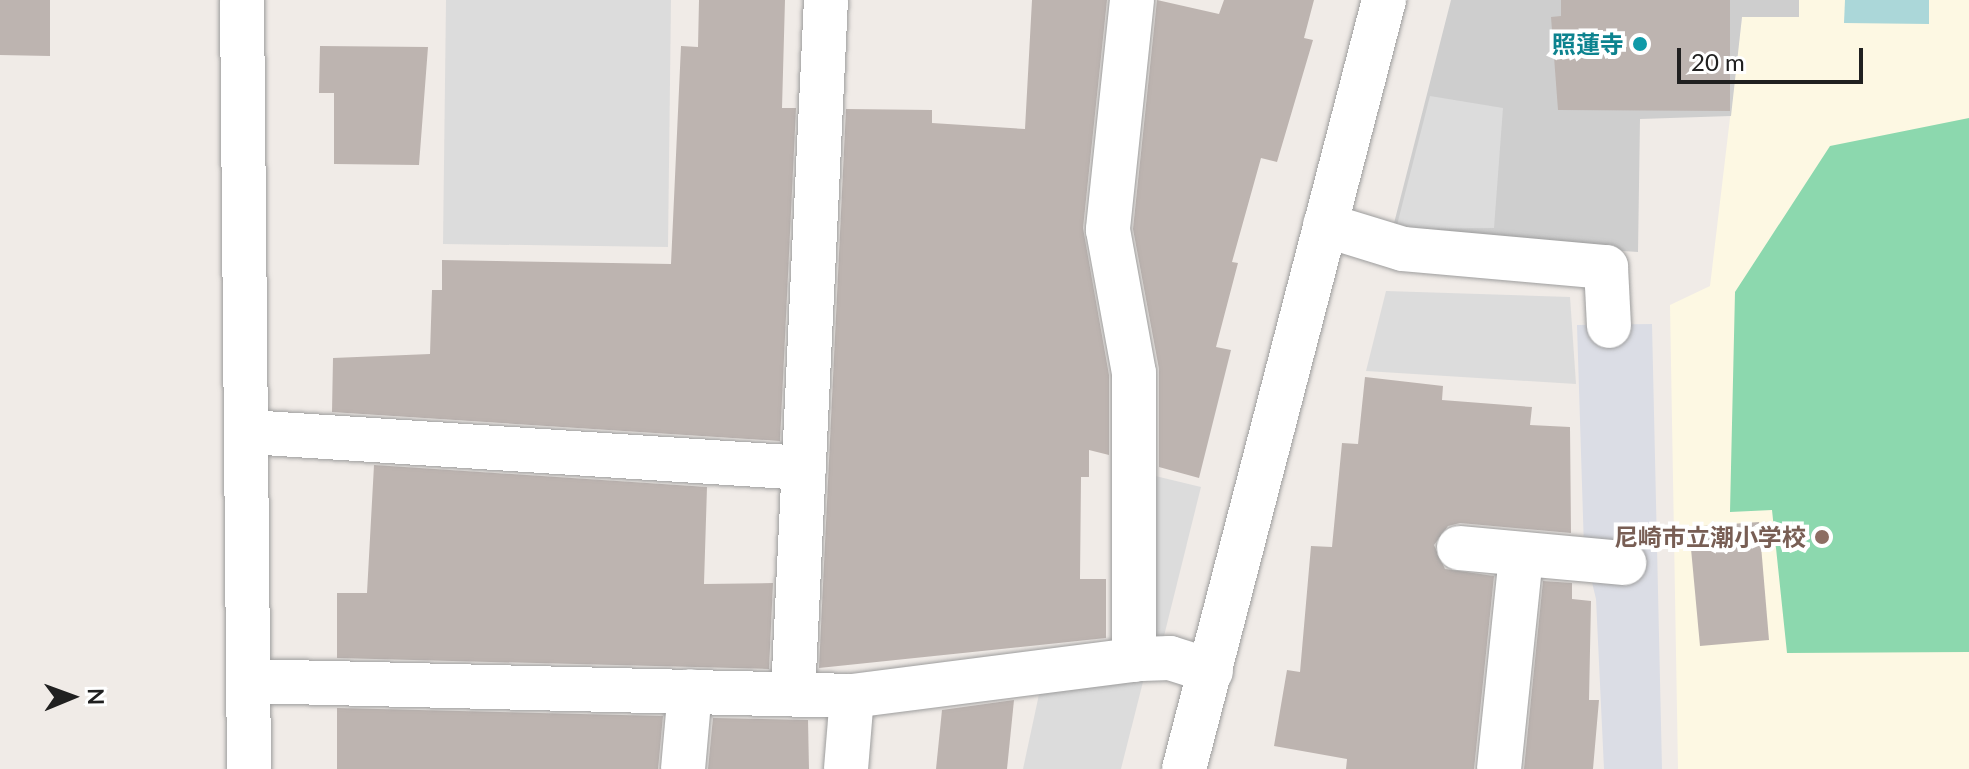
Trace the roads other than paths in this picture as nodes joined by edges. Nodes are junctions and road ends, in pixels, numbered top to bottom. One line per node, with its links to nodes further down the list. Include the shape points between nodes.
1 (242, 0): 7 (street)
2 (826, 0): 8 (street)
3 (1132, 0): 12 (street, via 1108,230 1134,373)
4 (1384, 0): 5 (street)
5 (1325, 225): 6 (street, via 1403,249 1606,267); 13 (street)
6 (1609, 326)
7 (249, 432): 8 (street); 14 (street)
8 (804, 468): 16 (street)
9 (1459, 548): 10 (street)
10 (1521, 555): 11 (street); 22 (street)
11 (1624, 563)
12 (1134, 660): 13 (street, via 1170,658); 17 (street)
13 (1211, 671): 21 (street)
14 (248, 681): 15 (street); 18 (street)
15 (690, 691): 16 (street); 19 (street)
16 (793, 694): 17 (street)
17 (852, 696): 20 (street)
18 (249, 769)
19 (683, 769)
20 (846, 769)
21 (1184, 769)
22 (1499, 769)

